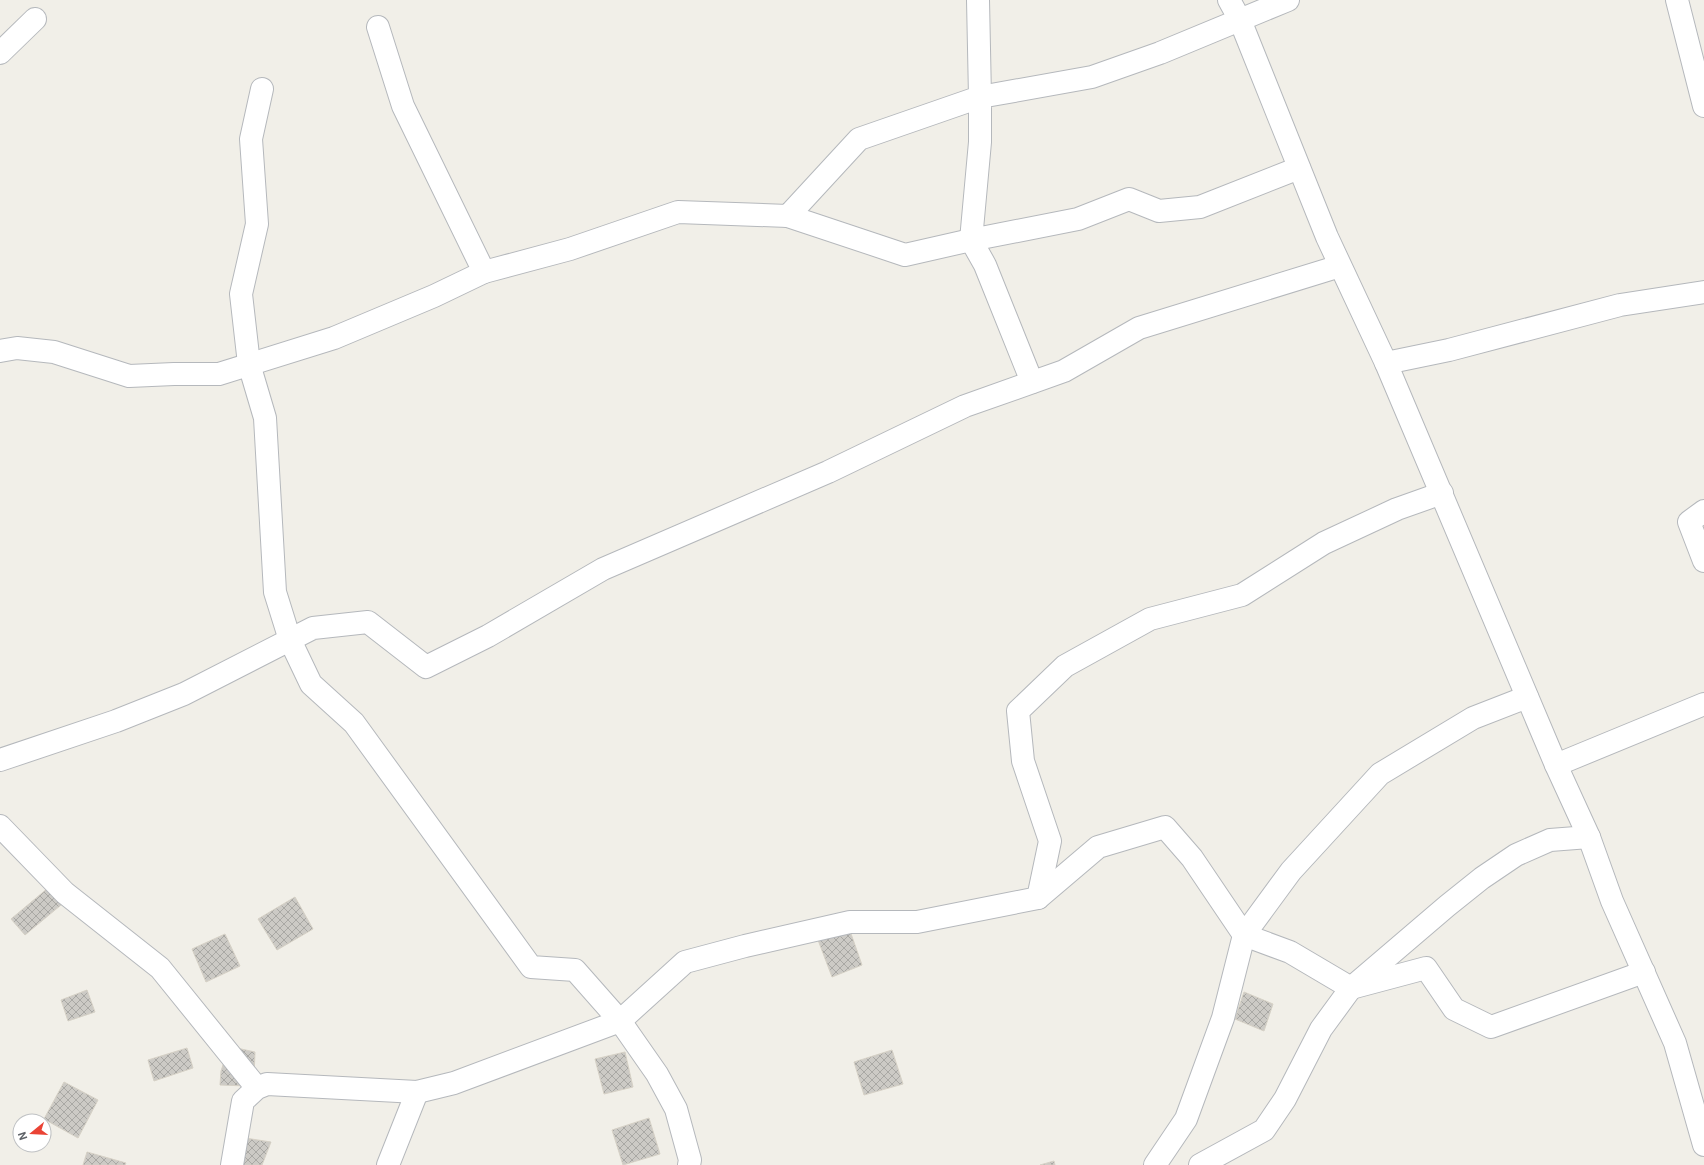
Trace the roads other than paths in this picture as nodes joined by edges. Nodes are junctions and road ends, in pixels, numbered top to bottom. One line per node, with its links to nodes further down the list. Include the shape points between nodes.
1 (978, 0): 10 (street)
2 (1229, 0): 6 (street)
3 (1288, 0): 6 (street)
4 (1677, 0): 11 (street)
5 (35, 19): 8 (street)
6 (1240, 20): 10 (street, via 1160,53 1092,77); 12 (street)
7 (378, 27): 16 (street, via 403,106)
8 (0, 53)
9 (262, 89): 20 (street, via 251,139 257,224 241,294)
10 (980, 97): 13 (street, via 859,139); 14 (street, via 980,142)
11 (1704, 106)
12 (1299, 168): 14 (street, via 1200,207 1158,211 1129,199 1078,219); 15 (street)
13 (788, 216): 14 (street, via 905,254); 16 (street, via 678,212 570,249)
14 (971, 240): 21 (street, via 985,265)
15 (1340, 266): 19 (street); 21 (street, via 1139,328 1064,370)
16 (484, 272): 20 (street, via 334,338)
17 (1704, 292): 19 (street, via 1620,305 1449,350)
18 (0, 351): 20 (street, via 17,348 54,352 129,376 219,374)
19 (1386, 363): 22 (street)
20 (249, 364): 25 (street, via 265,418 275,592)
21 (1032, 382): 25 (street, via 965,406 828,472 603,569 488,636 426,667 368,622 313,628)
22 (1442, 493): 26 (street); 32 (street, via 1396,509 1324,544 1242,595 1150,619 1065,666 1018,711 1023,761 1050,841)
23 (1704, 511): 24 (street, via 1689,522)
24 (1704, 561)
25 (290, 640): 28 (street, via 184,694 116,722); 36 (street, via 311,684 354,723 531,967 575,970)
26 (1527, 697): 29 (street); 33 (street, via 1472,718 1380,774 1291,871)
27 (1704, 704): 29 (street)
28 (0, 760)
29 (1556, 765): 31 (street)
30 (0, 826): 37 (street, via 65,893 160,968)
31 (1589, 837): 34 (street, via 1612,900); 35 (street, via 1550,840 1516,855 1447,906)
32 (1038, 898): 33 (street, via 1098,847 1165,827 1192,858); 36 (street, via 917,922 850,922 685,962)
33 (1244, 935): 35 (street, via 1290,952); 43 (street, via 1223,1018 1186,1119)
34 (1644, 972): 35 (street, via 1491,1027 1454,1009 1426,968); 39 (street, via 1676,1043)
35 (1351, 988): 44 (street, via 1321,1029 1285,1099 1264,1130)
36 (620, 1021): 38 (street, via 454,1083); 42 (street, via 657,1074 676,1109 690,1160)
37 (257, 1088): 38 (street, via 267,1084); 40 (street, via 243,1102)
38 (417, 1092): 41 (street)
39 (1704, 1145)
40 (232, 1165)
41 (388, 1165)
42 (689, 1165)
43 (1155, 1165)
44 (1200, 1165)

